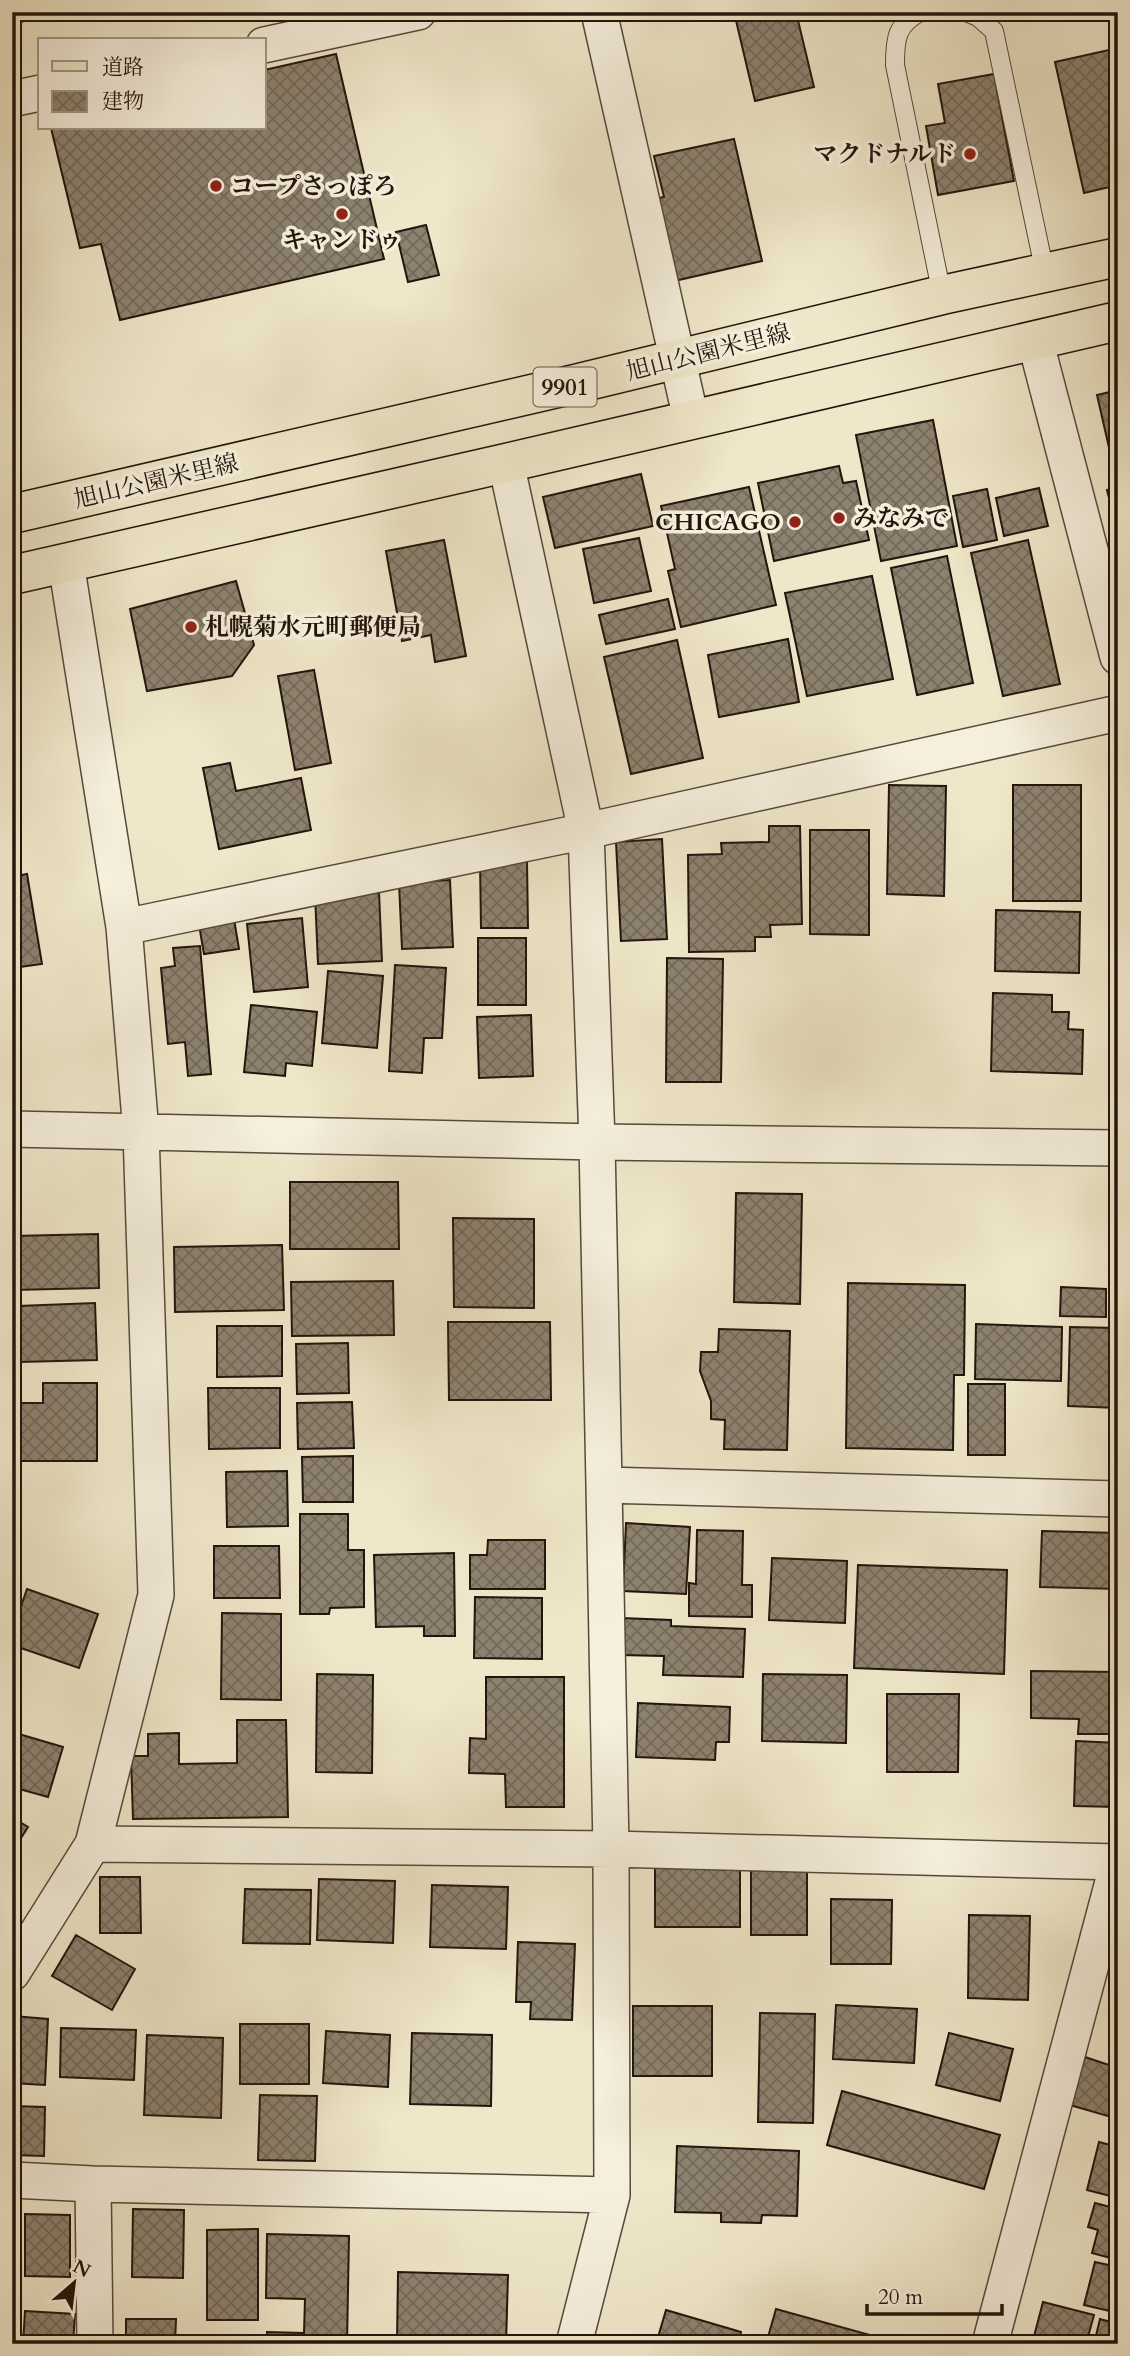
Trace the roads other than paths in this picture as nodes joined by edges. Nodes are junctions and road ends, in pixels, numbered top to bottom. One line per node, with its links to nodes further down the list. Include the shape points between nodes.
1 (418, 12): 5 (street)
2 (599, 12): 13 (street)
3 (920, 12): 10 (lane, via 907,19 895,40 895,65)
4 (967, 12): 9 (lane, via 994,31)
5 (266, 45)
6 (38, 93): 7 (street)
7 (12, 99)
8 (1118, 257): 9 (main road, 旭山公園米里線 / 9901)
9 (1045, 273): 10 (main road, 旭山公園米里線 / 9901)
10 (942, 295): 13 (main road, 旭山公園米里線 / 9901)
11 (1118, 321): 12 (main road, 9901)
12 (1035, 340): 14 (main road, 9901); 19 (street)
13 (677, 359): 14 (street); 16 (main road, 旭山公園米里線 / 9901)
14 (691, 419): 15 (main road, 9901)
15 (506, 463): 17 (main road, 9901); 21 (street)
16 (12, 514)
17 (66, 563): 18 (main road, 9901); 22 (street)
18 (12, 575)
19 (1118, 657)
20 (1118, 713): 21 (street)
21 (586, 831): 22 (street); 25 (street)
22 (124, 927): 24 (street)
23 (12, 1129): 24 (street)
24 (141, 1132): 25 (street); 29 (street, via 156,1595)
25 (597, 1142): 26 (street); 27 (street)
26 (1118, 1149)
27 (604, 1485): 28 (street); 30 (street)
28 (1118, 1499)
29 (93, 1844): 30 (street); 32 (street)
30 (611, 1849): 31 (street); 35 (street)
31 (1118, 1862): 38 (street)
32 (12, 1973)
33 (12, 2180): 34 (street)
34 (93, 2184): 35 (street); 36 (street)
35 (612, 2195): 37 (street)
36 (94, 2344)
37 (574, 2344)
38 (990, 2344)

